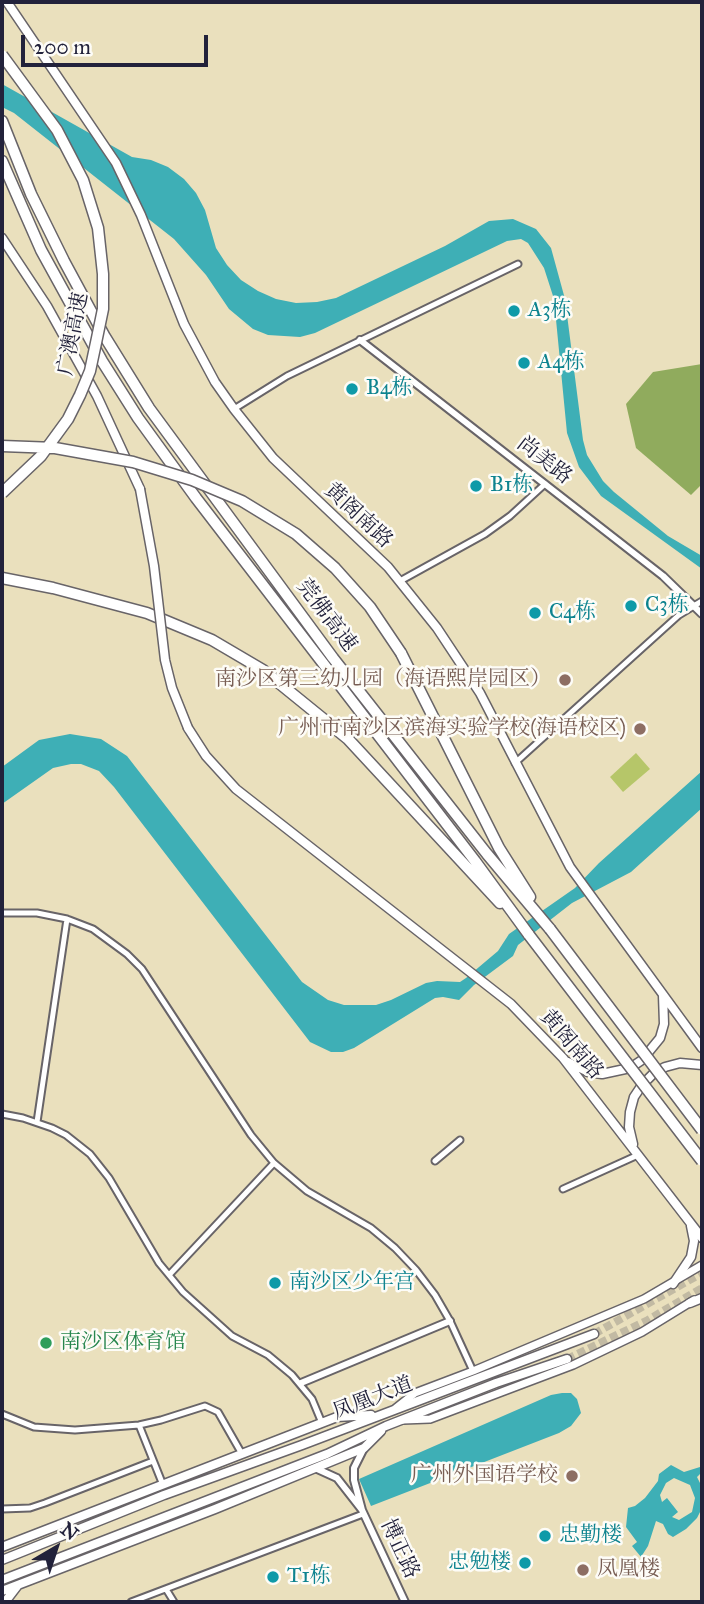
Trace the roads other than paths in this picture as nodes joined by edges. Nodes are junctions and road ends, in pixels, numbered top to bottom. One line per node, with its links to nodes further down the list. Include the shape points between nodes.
1 (7, 2): 8 (main road, 黄阁南路, via 116,163 184,324)
2 (2, 55): 11 (highway, 广澳高速, bridge, via 57,130 83,180 98,228 103,309 90,371 62,428 41,456)
3 (2, 121): 21 (highway, 莞佛高速, bridge, via 47,229 104,337 149,408 333,658)
4 (2, 161): 18 (highway, 莞佛高速, bridge, via 41,250 138,418)
5 (2, 238): 24 (main road, 黄阁南路, bridge, via 47,306 97,396 141,489 164,660 188,728 206,756 236,789 511,1004)
6 (518, 264): 7 (street)
7 (360, 340): 8 (street, via 272,384); 10 (street, 尚美路)
8 (234, 409): 13 (main road, 黄阁南路, via 295,481)
9 (2, 446): 21 (highway, bridge, via 55,448 133,462 192,480 242,501 296,534 335,568 370,607 401,653 499,848)
10 (545, 485): 13 (street, via 485,534); 15 (street, 尚美路, via 663,576)
11 (2, 493)
12 (2, 578): 18 (highway, via 118,604 186,628 236,653 281,683 348,739)
13 (400, 581): 17 (main road, 黄阁南路, via 460,660)
14 (702, 601): 15 (street)
15 (694, 606): 16 (street, 尚美路); 17 (street)
16 (702, 614)
17 (515, 763): 22 (main road, 黄阁南路, via 569,867)
18 (470, 864): 32 (highway, bridge)
19 (2, 913): 20 (street)
20 (67, 919): 27 (street); 33 (street, via 111,940 142,969)
21 (550, 929): 28 (highway, 莞佛高速, bridge)
22 (663, 995): 23 (main road, 黄阁南路); 24 (main road, via 660,1038 630,1068 588,1072)
23 (702, 1048)
24 (563, 1058): 30 (main road, 黄阁南路)
25 (702, 1065): 30 (main road, via 666,1067 642,1085 629,1112)
26 (2, 1114): 27 (street)
27 (37, 1122): 38 (street, via 72,1139 100,1165)
28 (702, 1130)
29 (460, 1140): 31 (street)
30 (638, 1155): 34 (street); 35 (main road, 黄阁南路)
31 (435, 1161)
32 (702, 1161)
33 (274, 1163): 38 (street); 42 (street, via 307,1191 371,1228 395,1248 429,1286)
34 (563, 1189)
35 (690, 1223): 36 (main road, 黄阁南路); 39 (main road, via 693,1251)
36 (702, 1238)
37 (702, 1265): 39 (main road)
38 (169, 1275): 46 (street, via 215,1322 279,1363)
39 (673, 1284): 45 (main road)
40 (702, 1296): 41 (main road)
41 (691, 1303): 50 (main road, via 561,1370 430,1419)
42 (450, 1321): 45 (street); 46 (street)
43 (594, 1334): 47 (main road, 凤凰大道)
44 (567, 1359): 50 (main road, 凤凰大道)
45 (473, 1371): 47 (main road, via 415,1393)
46 (301, 1383): 51 (street)
47 (395, 1408): 49 (main road, 凤凰大道)
48 (2, 1414): 52 (street, via 34,1427 56,1429)
49 (381, 1414): 51 (main road, via 337,1417); 62 (main road, 凤凰大道)
50 (399, 1420): 53 (main road, 凤凰大道)
51 (322, 1423): 55 (main road)
52 (139, 1425): 55 (street, via 199,1406 211,1408 218,1412); 56 (street)
53 (386, 1426): 54 (main road); 63 (main road, 凤凰大道, via 327,1454)
54 (364, 1448): 57 (main road); 60 (street, via 354,1468)
55 (242, 1454): 58 (main road)
56 (153, 1461): 58 (street); 59 (street, via 30,1508)
57 (315, 1468): 60 (street, via 337,1478); 64 (main road)
58 (163, 1485): 61 (main road)
59 (2, 1509)
60 (362, 1512): 65 (street); 70 (street, 博正路)
61 (2, 1547)
62 (2, 1560)
63 (2, 1580)
64 (19, 1584): 66 (main road); 67 (main road)
65 (166, 1589): 68 (street); 69 (street)
66 (2, 1591)
67 (5, 1602)
68 (131, 1602)
69 (174, 1602)
70 (405, 1602)

